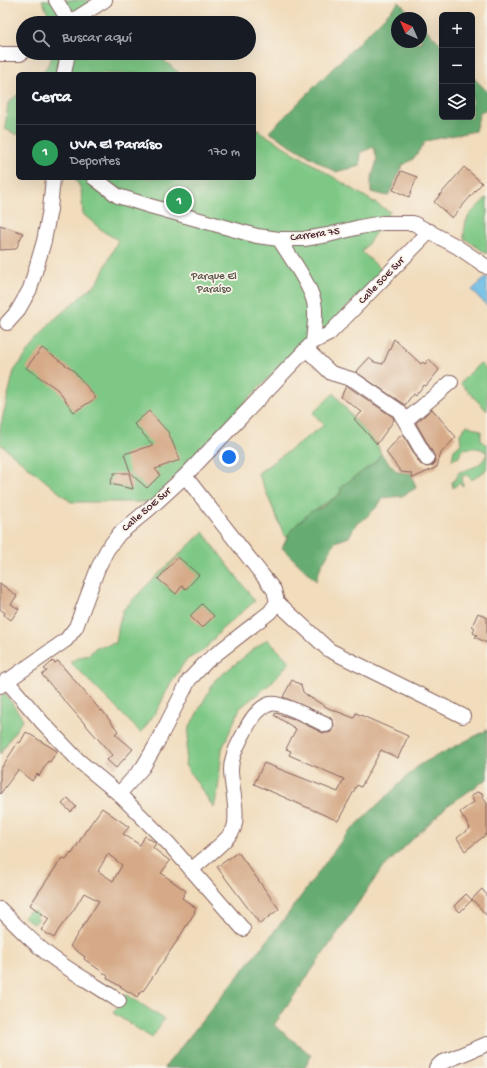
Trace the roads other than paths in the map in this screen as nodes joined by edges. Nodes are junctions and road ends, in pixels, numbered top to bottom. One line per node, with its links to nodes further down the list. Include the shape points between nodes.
1 (56, 0): 3 (street)
2 (106, 0): 4 (street)
3 (66, 16)
4 (81, 16)
5 (0, 54): 6 (street)
6 (16, 54)
7 (67, 60): 8 (street)
8 (64, 72)
9 (53, 180): 14 (street, via 44,241 30,289)
10 (97, 180): 12 (street, Carrera 75, via 118,196)
11 (430, 232): 12 (street, Carrera 75, via 412,223 382,223 304,239); 13 (street, Carrera 75); 15 (street, Calle 50E Sur, via 329,334)
12 (279, 240): 15 (street, via 305,281 314,301 315,320)
13 (487, 267)
14 (7, 323)
15 (309, 345): 17 (street, via 331,374 354,380 399,411); 19 (street, Calle 50E Sur)
16 (451, 382): 17 (street)
17 (405, 421): 18 (street)
18 (427, 459)
19 (185, 476): 20 (street, via 274,590); 21 (street, Calle 50E Sur, via 119,534 107,550 76,627 66,640)
20 (277, 602): 22 (street, via 329,650); 24 (street, via 270,612 207,661 189,680 156,745 142,767)
21 (3, 683): 24 (street, via 79,761)
22 (463, 716)
23 (326, 725): 25 (street, via 282,706 271,704 260,709 249,722 232,763 234,828)
24 (119, 794): 25 (street)
25 (191, 870): 27 (street)
26 (0, 909): 28 (street, via 50,956)
27 (243, 929)
28 (118, 1001)
29 (487, 1044): 30 (street, via 441,1063)
30 (436, 1068)

